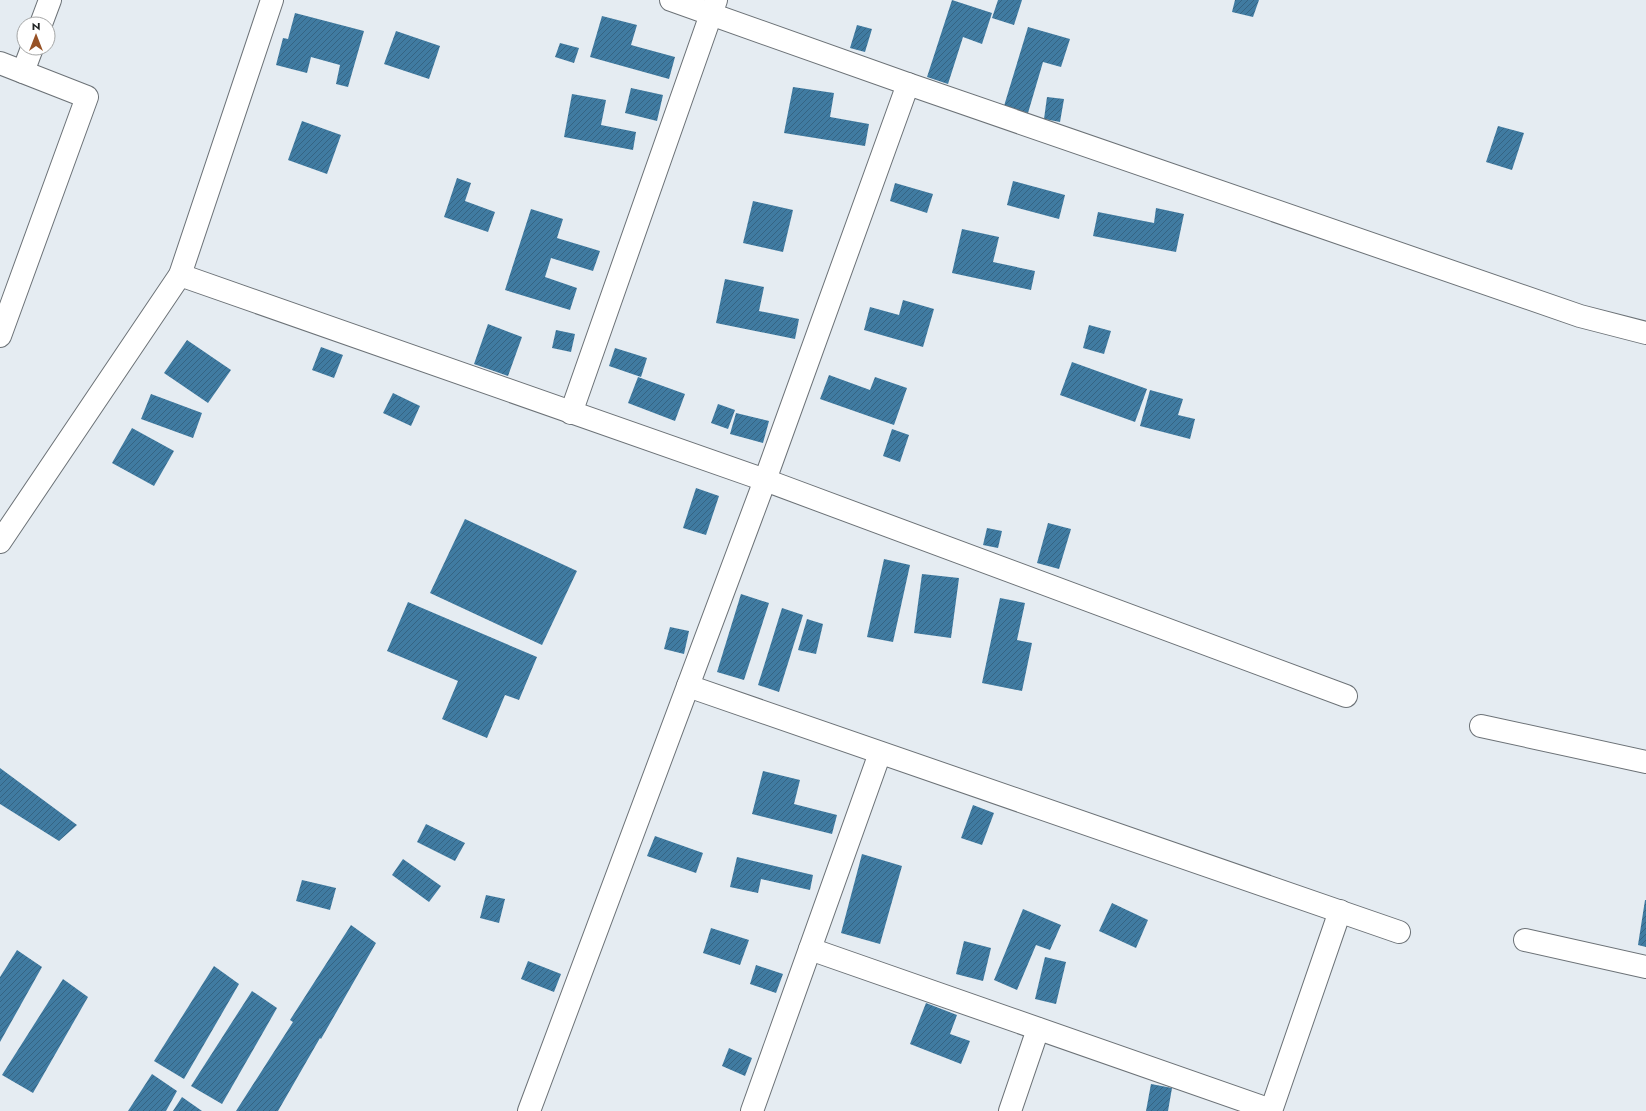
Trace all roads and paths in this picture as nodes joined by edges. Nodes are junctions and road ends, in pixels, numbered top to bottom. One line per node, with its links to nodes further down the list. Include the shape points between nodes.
1 (50, 0): 5 (street)
2 (272, 0): 10 (street)
3 (671, 0): 4 (street)
4 (713, 7): 9 (street); 13 (street)
5 (44, 16)
6 (29, 56): 8 (street)
7 (0, 63): 8 (street)
8 (23, 72): 12 (street, via 87,97)
9 (908, 84): 11 (street, via 1580,316); 14 (street)
10 (180, 275): 13 (street); 15 (street)
11 (1646, 333)
12 (0, 336)
13 (571, 412): 14 (street)
14 (765, 480): 16 (street); 17 (street)
15 (0, 542)
16 (688, 686): 19 (street); 28 (street)
17 (1346, 696)
18 (1481, 726): 20 (street)
19 (880, 753): 21 (street); 24 (street)
20 (1646, 762)
21 (1340, 911): 22 (street); 27 (street)
22 (1399, 932)
23 (1525, 940): 25 (street)
24 (810, 948): 26 (street); 29 (street)
25 (1646, 966)
26 (1038, 1029): 27 (street); 30 (street)
27 (1271, 1110)
28 (529, 1111)
29 (752, 1111)
30 (1010, 1111)

